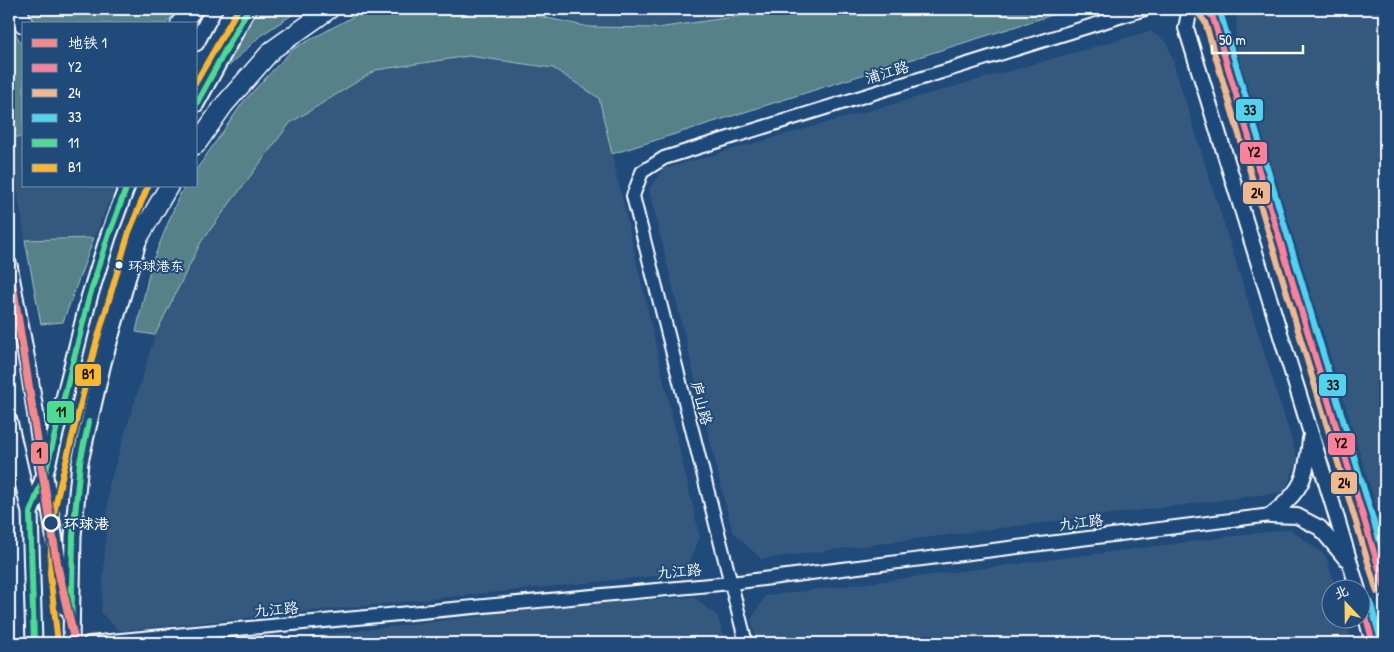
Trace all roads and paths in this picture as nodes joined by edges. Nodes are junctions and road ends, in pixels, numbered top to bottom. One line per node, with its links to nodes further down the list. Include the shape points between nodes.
1 (17, 9): 9 (highway)
2 (193, 9): 10 (highway)
3 (214, 9): 11 (main road)
4 (248, 9): 12 (main road)
5 (330, 9): 13 (highway, via 272,50 224,105)
6 (1145, 9): 14 (street, 浦江路, via 664,158)
7 (1190, 9): 21 (main road, via 1186,28)
8 (1206, 9): 28 (main road, via 1213,18)
9 (23, 22)
10 (182, 22)
11 (198, 39)
12 (198, 100)
13 (198, 142)
14 (642, 172): 27 (street, 庐山路, via 633,196)
15 (126, 188): 22 (main road, via 89,298)
16 (158, 188): 18 (main road)
17 (168, 188): 18 (highway)
18 (138, 239): 31 (main road, via 103,363 80,462 73,536)
19 (9, 265): 22 (main road)
20 (9, 422): 23 (main road)
21 (1311, 434): 24 (main road, via 1302,484); 25 (main road)
22 (45, 474): 23 (main road); 31 (main road)
23 (30, 513): 30 (main road)
24 (1271, 515): 25 (main road, via 1297,516 1320,528); 27 (street, 九江路)
25 (1351, 567): 26 (main road)
26 (1355, 580)
27 (732, 583): 32 (street, 九江路); 33 (street, 庐山路)
28 (1385, 589)
29 (1369, 630): 34 (main road)
30 (34, 643)
31 (71, 643)
32 (89, 643)
33 (746, 643)
34 (1373, 643)

